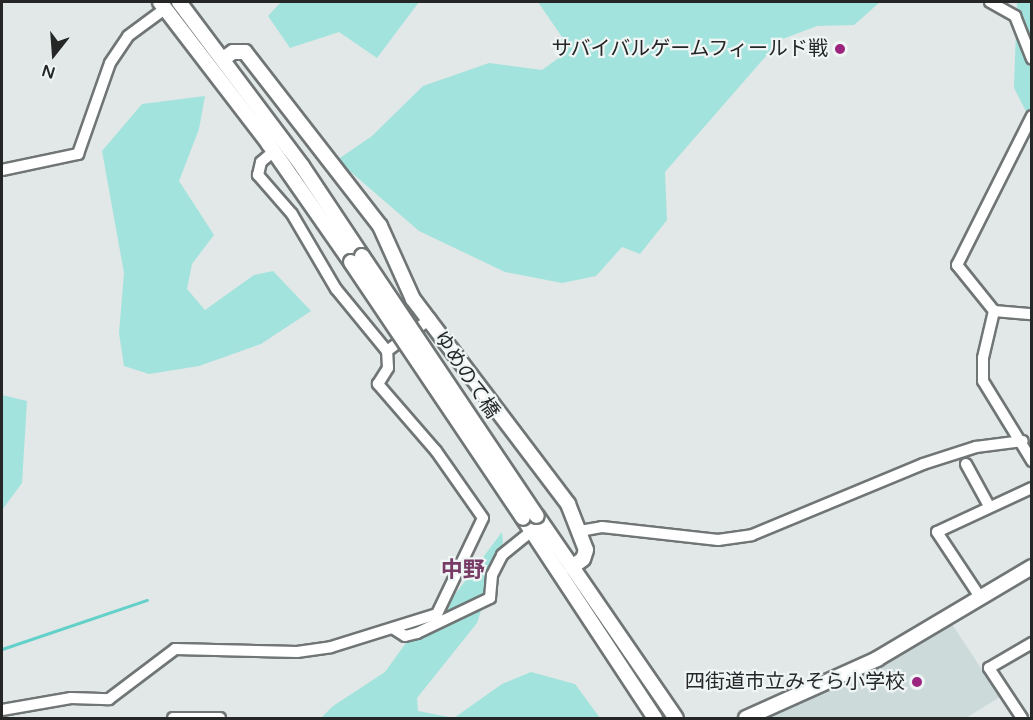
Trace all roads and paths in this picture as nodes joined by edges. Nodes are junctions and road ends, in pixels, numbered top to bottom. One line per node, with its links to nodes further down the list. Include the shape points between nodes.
1 (179, 2): 4 (street)
2 (990, 2): 5 (street, via 1015,16)
3 (163, 5): 7 (street); 8 (street, via 128,36 110,63 78,154)
4 (223, 59): 9 (street); 12 (street, via 233,52 245,52 259,69 380,226 408,289)
5 (1032, 59)
6 (1032, 116): 10 (street, via 957,265)
7 (274, 151): 9 (street); 13 (street, via 261,162 258,175 292,214 336,289)
8 (2, 170)
9 (357, 259): 19 (street, ゆめのて橋, bridge)
10 (994, 311): 11 (street); 14 (street, via 983,358 983,381)
11 (1032, 314)
12 (429, 319): 13 (street); 21 (street, via 568,504)
13 (387, 351): 25 (street, via 388,368 378,384 436,451 483,518 437,614)
14 (1023, 441): 15 (street); 21 (street, via 976,447 923,464 752,535 718,540 602,527)
15 (1032, 461)
16 (966, 464): 18 (street)
17 (1032, 489): 18 (street)
18 (989, 506): 24 (street, via 937,532)
19 (530, 517): 20 (street); 22 (street)
20 (532, 531): 25 (street, via 502,555 492,575 490,598 417,633 405,636); 30 (street)
21 (580, 531): 22 (street, via 586,550 583,559)
22 (572, 567): 31 (street)
23 (1032, 567): 24 (street)
24 (980, 597): 32 (street, via 877,658)
25 (394, 629): 27 (street, via 297,652 175,649 109,699 71,698)
26 (1032, 643): 33 (street, via 989,668)
27 (2, 710)
28 (173, 718): 29 (street)
29 (220, 718)
30 (655, 718)
31 (676, 718)
32 (746, 718)
33 (1022, 718)

